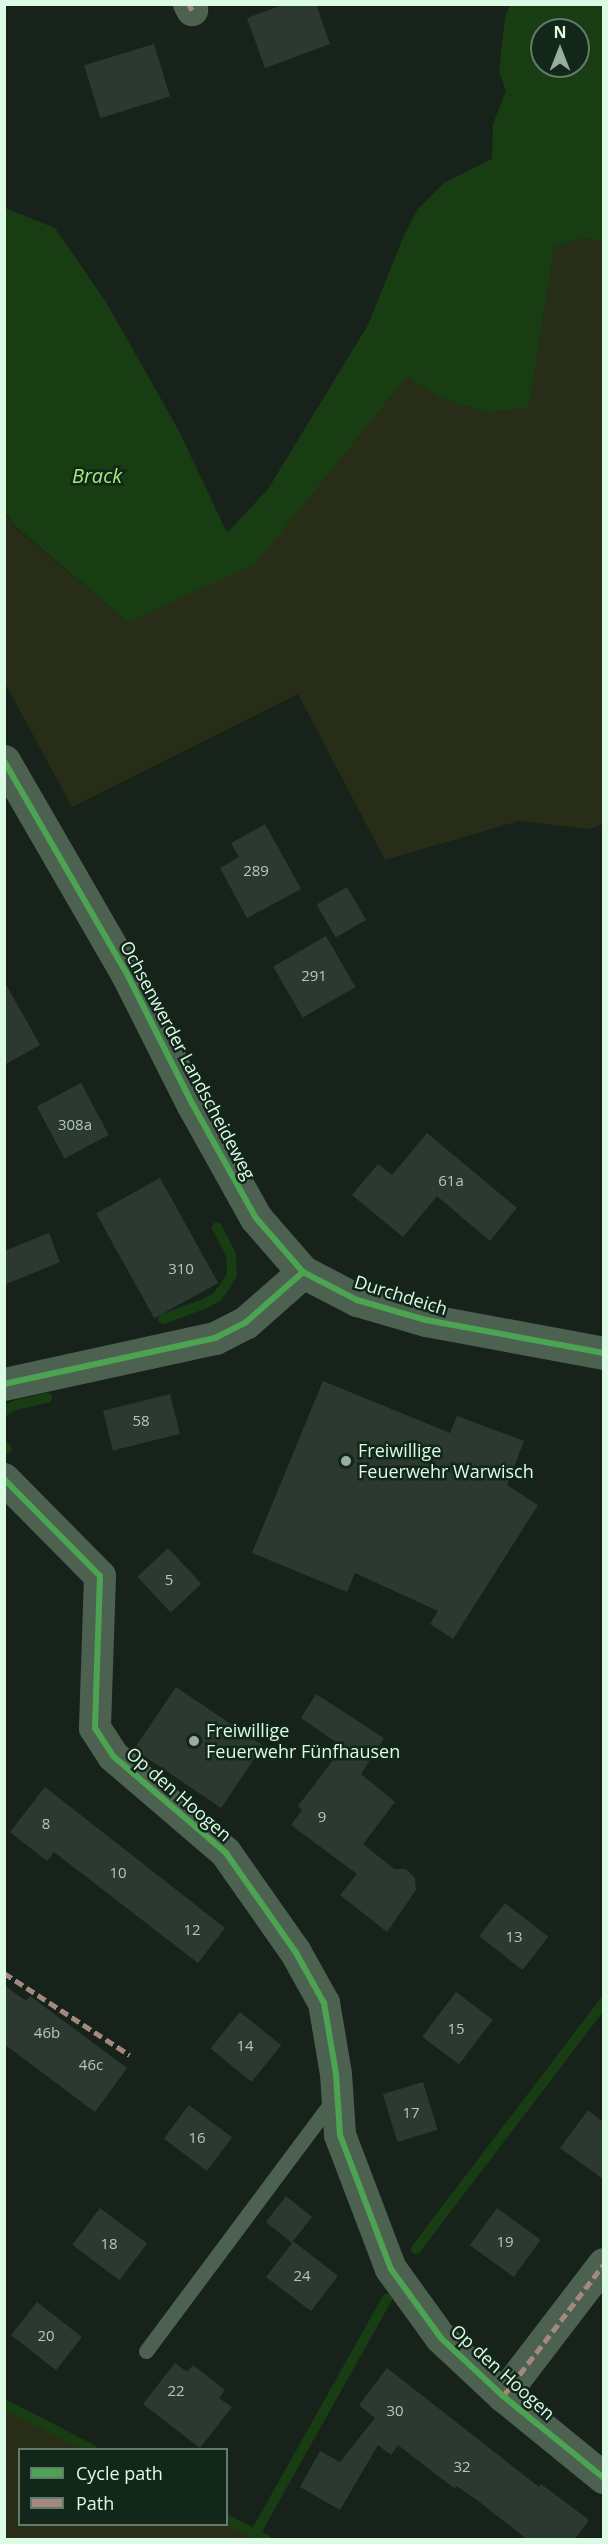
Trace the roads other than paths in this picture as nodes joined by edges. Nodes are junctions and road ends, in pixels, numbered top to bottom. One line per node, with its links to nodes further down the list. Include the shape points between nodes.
1 (4, 761): 2 (street, Ochsenwerder Landscheideweg, via 126,972 256,1218)
2 (303, 1272): 3 (street, Durchdeich, via 357,1300 426,1320); 4 (street, via 245,1323 215,1338)
3 (603, 1353)
4 (4, 1384)
5 (4, 1479): 6 (street, Op den Hoogen, via 100,1576 95,1728 113,1756 226,1853 295,1952 324,2003)
6 (337, 2094): 8 (lane); 9 (street, Op den Hoogen, via 340,2135 391,2270 441,2338)
7 (603, 2264): 9 (street, Op den Hoogen)
8 (146, 2351)
9 (503, 2396): 10 (street, Op den Hoogen)
10 (603, 2478)

